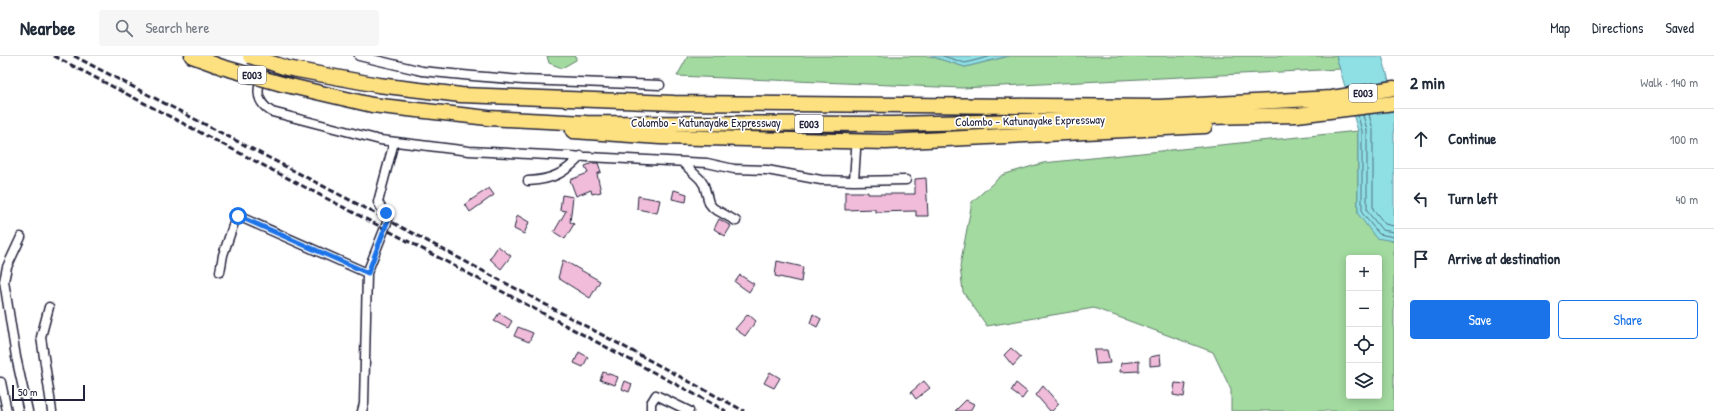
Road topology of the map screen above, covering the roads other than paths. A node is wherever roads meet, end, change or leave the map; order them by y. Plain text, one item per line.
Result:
1 (192, 56) edge
2 (250, 56) edge
3 (268, 56) edge
4 (359, 56) edge
5 (660, 86) dead end
6 (1394, 88) edge
7 (1394, 103) edge
8 (1298, 115) junction
9 (479, 117) junction
10 (525, 120) junction
11 (1251, 120) junction
12 (1197, 127) junction
13 (581, 132) junction
14 (394, 142) junction
15 (856, 150) junction
16 (581, 156) junction
17 (682, 162) junction
18 (906, 180) dead end
19 (528, 181) dead end
20 (854, 181) junction
21 (736, 221) dead end
22 (21, 237) dead end
23 (220, 272) dead end
24 (368, 273) junction
25 (49, 307) dead end
26 (1, 382) edge
27 (7, 411) edge
28 (28, 411) edge
29 (52, 411) edge
30 (362, 411) edge
31 (651, 411) edge
32 (689, 411) edge

1 - 9 highway, Colombo - Katunayake Expressway / E003, bridge
2 - 6 highway, Colombo - Katunayake Expressway / E003, bridge
3 - 14 street
4 - 5 street
7 - 8 highway, Colombo - Katunayake Expressway / E003
8 - 10 highway, Colombo - Katunayake Expressway / E003
8 - 11 highway
9 - 10 highway, Colombo - Katunayake Expressway / E003
9 - 13 highway
10 - 11 highway
11 - 12 highway
12 - 13 highway
12 - 15 highway
13 - 15 highway
14 - 16 street
14 - 24 street
15 - 20 street
16 - 17 street
16 - 19 street
17 - 20 street
17 - 21 street
18 - 20 street
22 - 28 street
23 - 24 street
24 - 30 street
25 - 29 street
26 - 27 street
31 - 32 street

